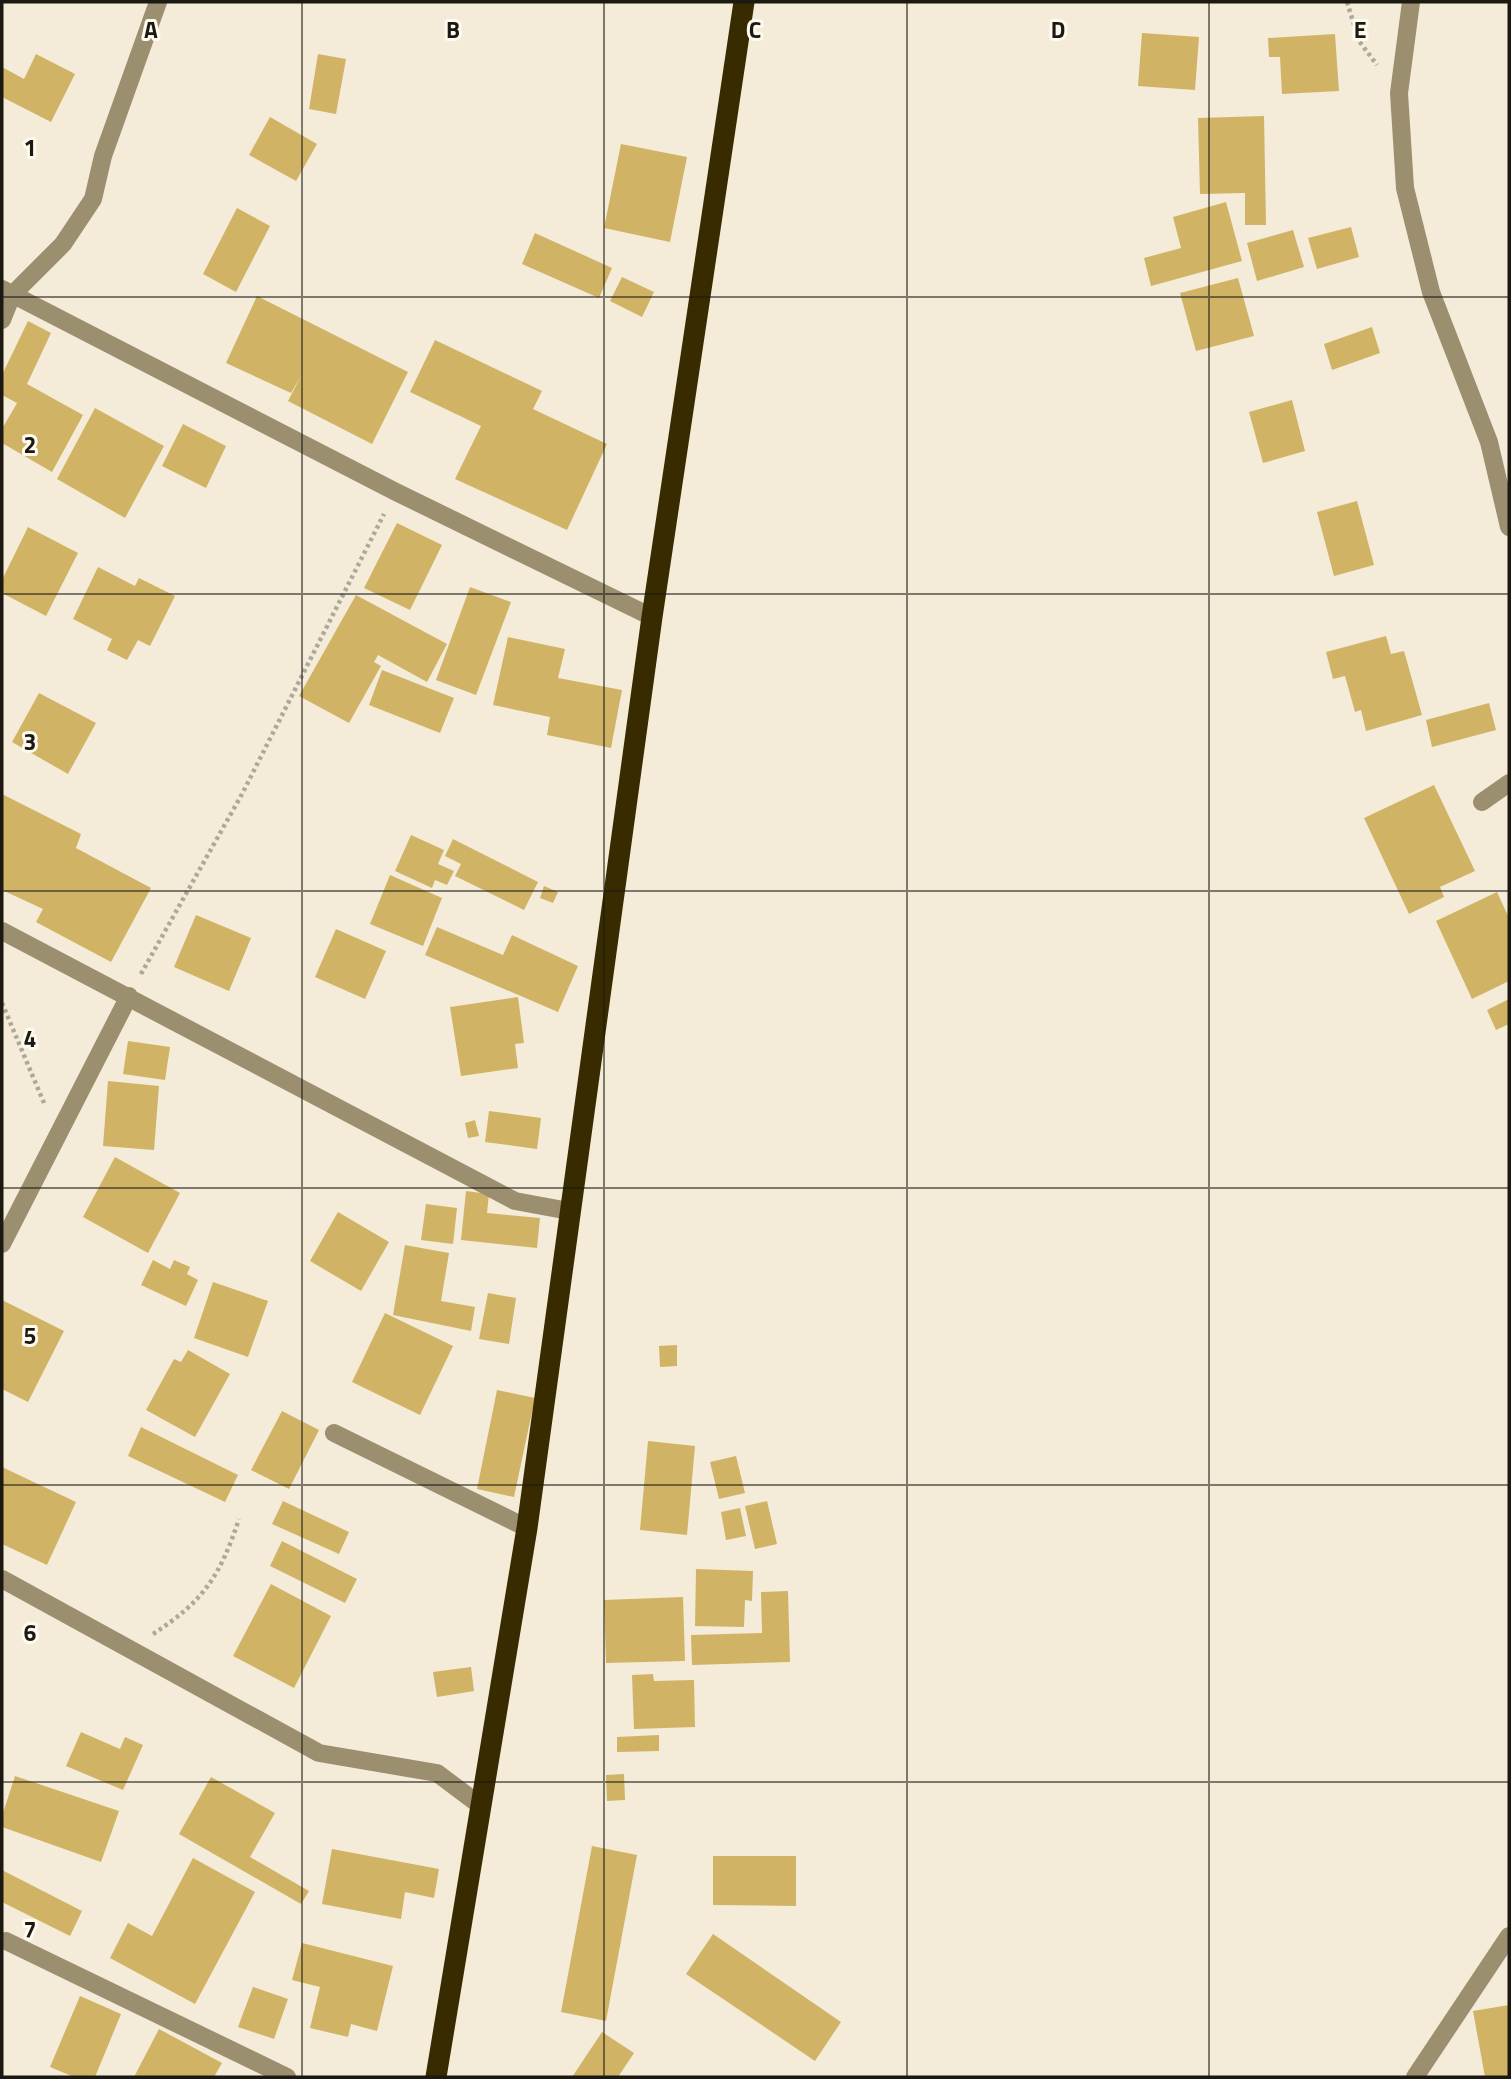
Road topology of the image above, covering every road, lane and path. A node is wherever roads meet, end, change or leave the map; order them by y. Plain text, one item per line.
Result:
1 (159, 2) edge
2 (744, 2) edge
3 (1348, 2) edge
4 (1411, 2) edge
5 (1399, 93) junction
6 (7, 292) edge
7 (2, 320) edge
8 (396, 492) junction
9 (1509, 527) edge
10 (652, 617) junction
11 (1509, 783) edge
12 (1482, 802) dead end
13 (2, 930) edge
14 (129, 996) junction
15 (2, 1003) edge
16 (44, 1112) dead end
17 (569, 1211) junction
18 (2, 1244) edge
19 (334, 1433) dead end
20 (239, 1519) dead end
21 (527, 1528) junction
22 (2, 1579) edge
23 (128, 1649) junction
24 (481, 1806) junction
25 (1509, 1936) edge
26 (6, 1941) dead end
27 (1509, 1957) edge
28 (1491, 1965) junction
29 (287, 2077) edge
30 (436, 2077) edge
31 (1415, 2077) edge

1 - 6 street
2 - 10 highway
3 - 5 path
4 - 5 street
5 - 9 street
6 - 7 street
6 - 8 street
8 - 10 street
8 - 14 path
10 - 17 highway
11 - 12 street
13 - 14 street
14 - 17 street
14 - 18 street
15 - 16 path
17 - 21 highway
19 - 21 street
20 - 23 path
21 - 24 highway
22 - 23 street
23 - 24 street
24 - 30 highway
25 - 28 street
26 - 29 street
27 - 28 street
28 - 31 street

